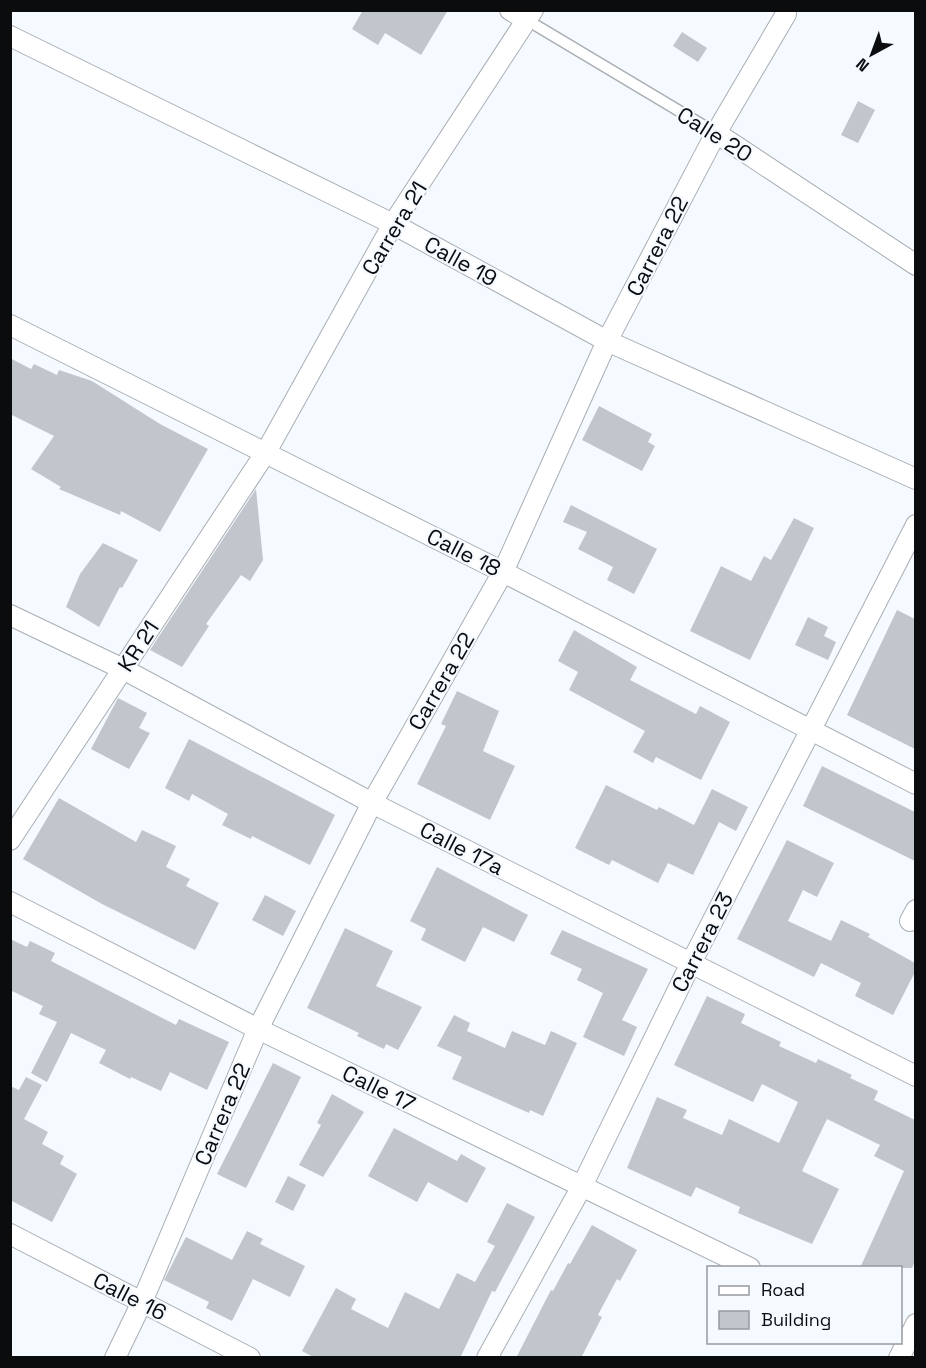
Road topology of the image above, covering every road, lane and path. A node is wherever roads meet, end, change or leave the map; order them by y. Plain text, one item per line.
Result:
1 (524, 14) edge
2 (786, 14) dead end
3 (10, 36) edge
4 (716, 133) junction
5 (393, 224) junction
6 (915, 265) edge
7 (10, 325) edge
8 (607, 341) junction
9 (266, 452) junction
10 (915, 479) edge
11 (915, 525) edge
12 (503, 572) junction
13 (10, 615) edge
14 (123, 669) junction
15 (809, 731) junction
16 (915, 784) edge
17 (372, 803) junction
18 (10, 840) edge
19 (10, 902) edge
20 (691, 963) junction
21 (258, 1029) junction
22 (915, 1076) edge
23 (582, 1186) junction
24 (10, 1234) edge
25 (746, 1266) edge
26 (142, 1302) junction
27 (915, 1324) edge
28 (905, 1348) edge
29 (114, 1358) edge
30 (250, 1358) edge
31 (487, 1358) edge

1 - 4 lane, Calle 20
1 - 5 street, Carrera 21
2 - 4 street, Carrera 22
3 - 5 street, Calle 19
4 - 6 street, Calle 20
4 - 8 street, Carrera 22
5 - 8 street, Calle 19
5 - 9 street, Carrera 21
7 - 9 street, Calle 18
8 - 10 street, Calle 19
8 - 12 street, Carrera 22
9 - 12 street, Calle 18
9 - 14 street, KR 21
11 - 15 street, Carrera 23
12 - 15 street, Calle 18
12 - 17 street, Carrera 22
13 - 14 street, Calle 17a
14 - 17 street, Calle 17a
14 - 18 street, KR 21
15 - 16 street, Calle 18
15 - 20 street, Carrera 23
17 - 20 street, Calle 17a
17 - 21 street, Carrera 22
19 - 21 street, Calle 17
20 - 22 street, Calle 17a
20 - 23 street, Carrera 23
21 - 23 street, Calle 17
21 - 26 street, Carrera 22
23 - 25 street, Calle 17
23 - 31 street, Carrera 23
24 - 26 street, Calle 16
26 - 29 street, Carrera 22
26 - 30 street, Calle 16
27 - 28 street

